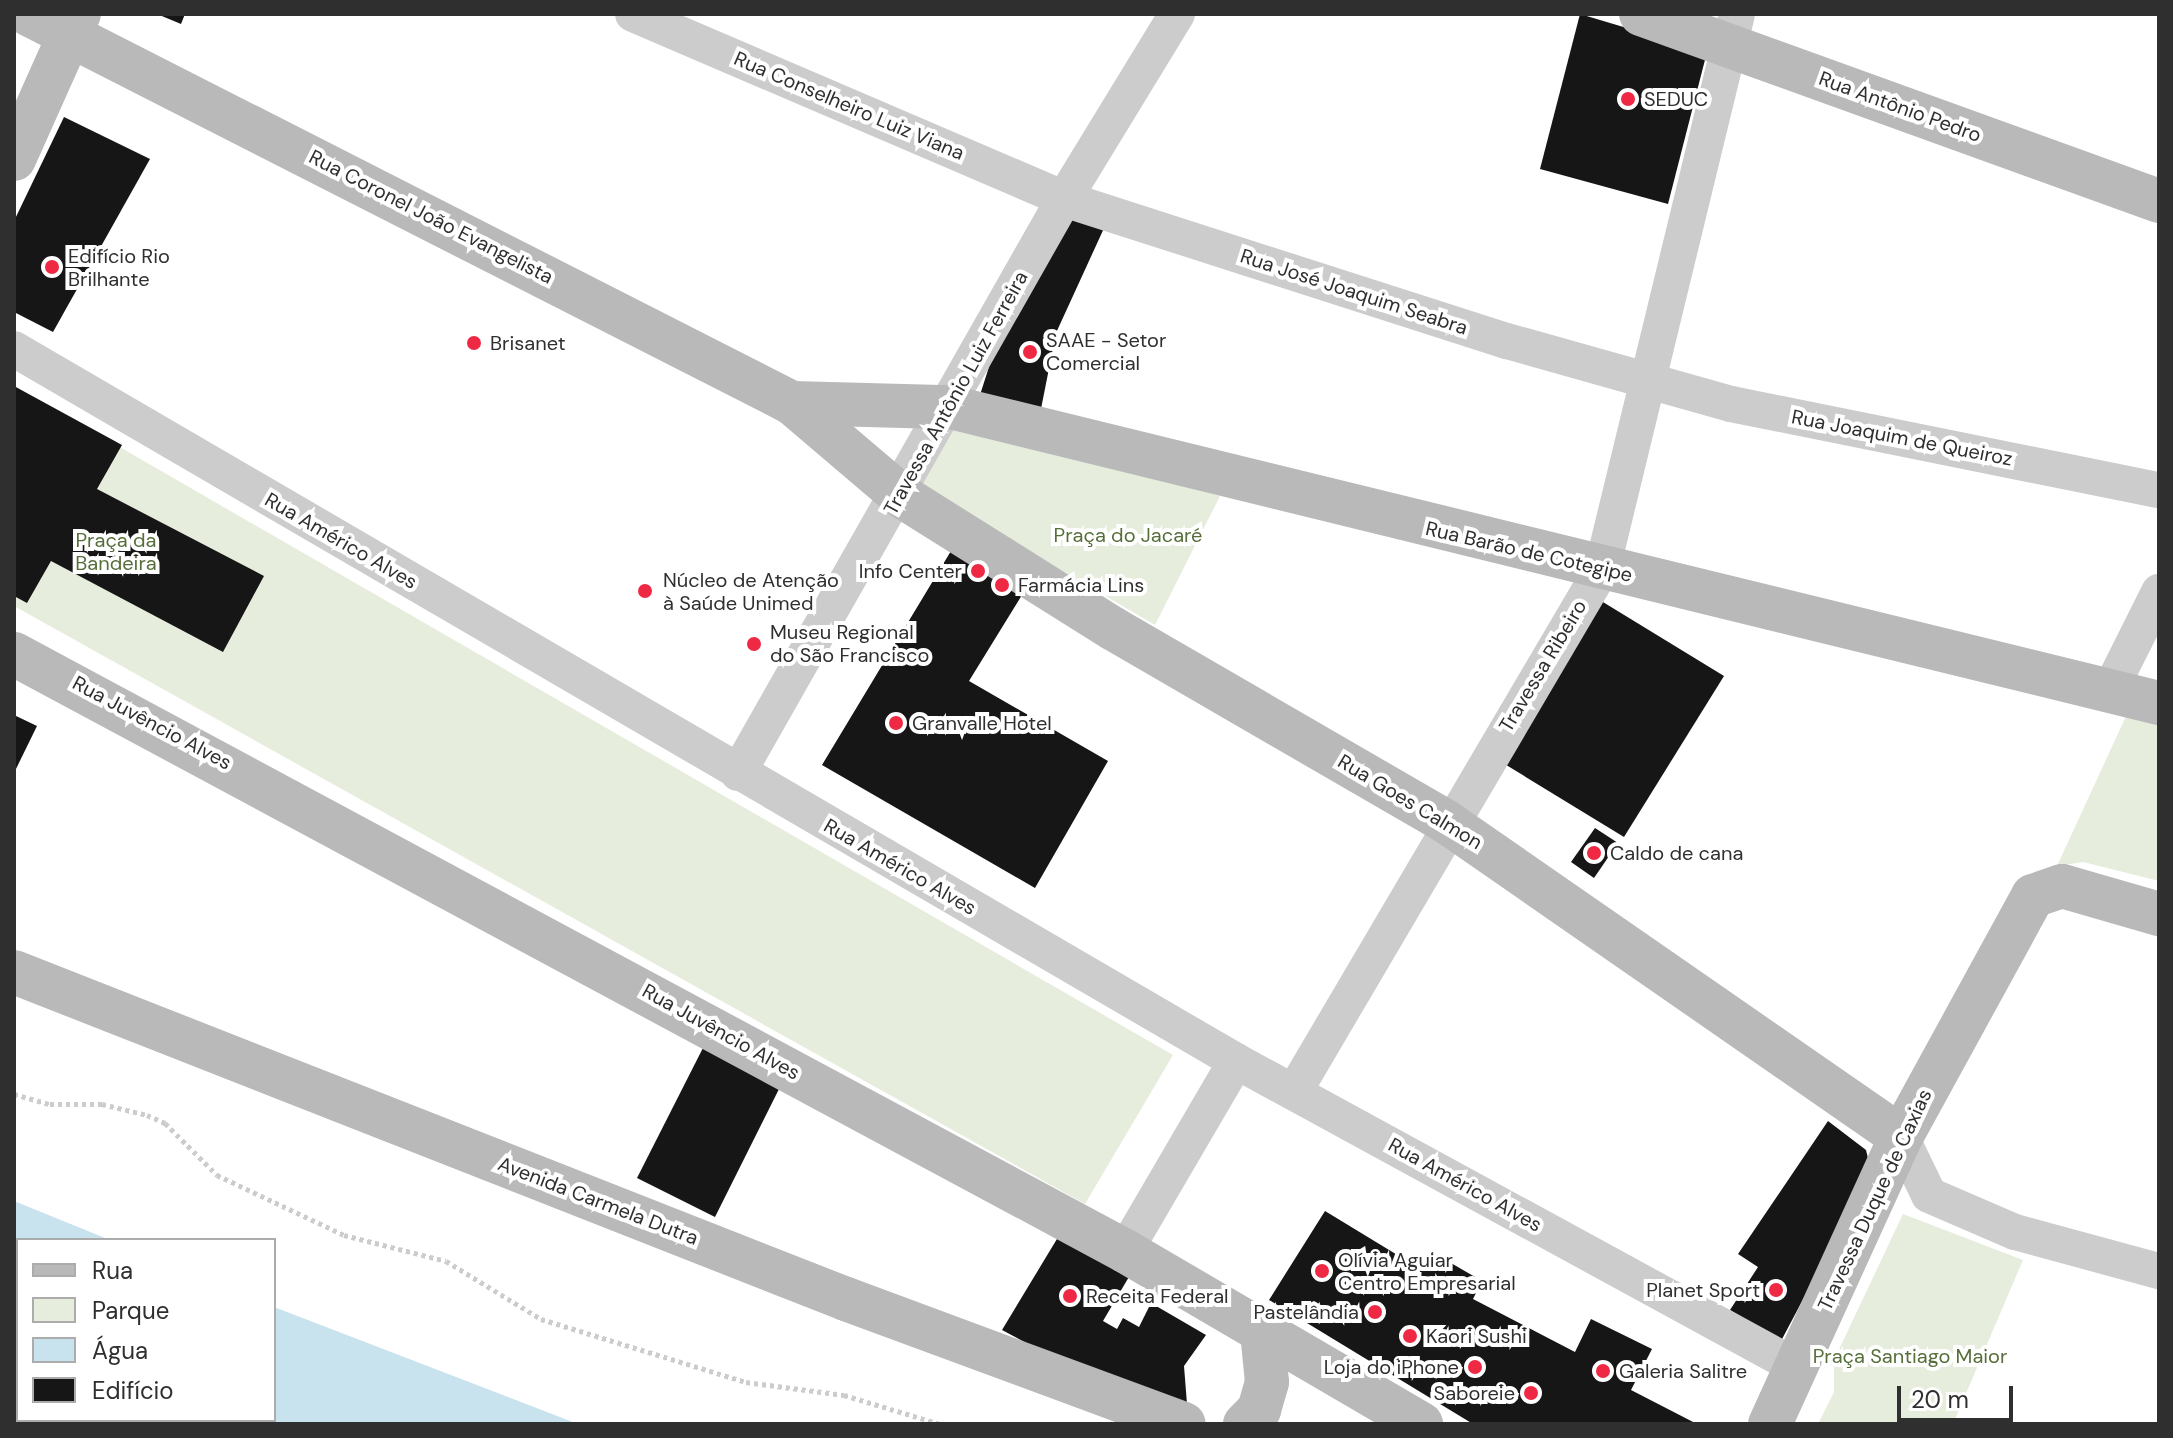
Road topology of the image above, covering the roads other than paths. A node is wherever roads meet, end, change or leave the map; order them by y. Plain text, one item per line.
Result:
1 (28, 14) edge
2 (633, 14) edge
3 (1177, 14) edge
4 (1641, 14) edge
5 (74, 26) edge
6 (1733, 29) edge
7 (14, 159) edge
8 (1064, 199) junction
9 (2159, 201) edge
10 (14, 349) edge
11 (1646, 380) junction
12 (792, 403) junction
13 (950, 407) junction
14 (2159, 490) edge
15 (900, 495) junction
16 (1602, 569) junction
17 (2159, 592) edge
18 (14, 654) edge
19 (2110, 690) junction
20 (2159, 703) edge
21 (738, 773) junction
22 (1448, 823) junction
23 (2159, 914) edge
24 (14, 972) edge
25 (1236, 1061) junction
26 (1294, 1092) junction
27 (1901, 1137) junction
28 (1125, 1251) junction
29 (2159, 1271) edge
30 (1262, 1332) junction
31 (1797, 1367) junction
32 (1184, 1424) edge
33 (1245, 1424) edge
34 (1421, 1424) edge
35 (1770, 1424) edge

1 - 5 street, Rua Coronel João Evangelista
2 - 8 street, Rua Conselheiro Luiz Viana
3 - 8 street, Travessa Antônio Luiz Ferreira
4 - 6 street, Rua Antônio Pedro
5 - 7 street
5 - 12 street, Rua Coronel João Evangelista
6 - 9 street, Rua Antônio Pedro
6 - 11 street, Travessa Ribeiro
8 - 11 street, Rua José Joaquim Seabra
8 - 13 street, Travessa Antônio Luiz Ferreira
10 - 21 street, Rua Américo Alves
11 - 14 street, Rua Joaquim de Queiroz
11 - 16 street, Travessa Ribeiro
12 - 13 street, Rua Coronel João Evangelista
12 - 15 street, Rua Coronel João Evangelista
13 - 15 street, Travessa Antônio Luiz Ferreira
13 - 16 street, Rua Barão de Cotegipe
15 - 21 street, Travessa Antônio Luiz Ferreira
15 - 22 street, Rua Goes Calmon
16 - 19 street, Rua Barão de Cotegipe
16 - 22 street, Travessa Ribeiro
17 - 19 street
18 - 28 street, Rua Juvêncio Alves
19 - 20 street, Rua Barão de Cotegipe
21 - 25 street, Rua Américo Alves
22 - 26 street, Travessa Ribeiro
22 - 27 street, Rua Goes Calmon
23 - 27 street, Travessa Duque de Caxias
24 - 32 street, Avenida Carmela Dutra
25 - 26 street, Rua Américo Alves
25 - 28 street
26 - 31 street, Rua Américo Alves
27 - 29 street
27 - 31 street, Travessa Duque de Caxias
28 - 30 street, Rua Juvêncio Alves
30 - 33 street
30 - 34 street, Rua Juvêncio Alves
31 - 35 street, Travessa Duque de Caxias

